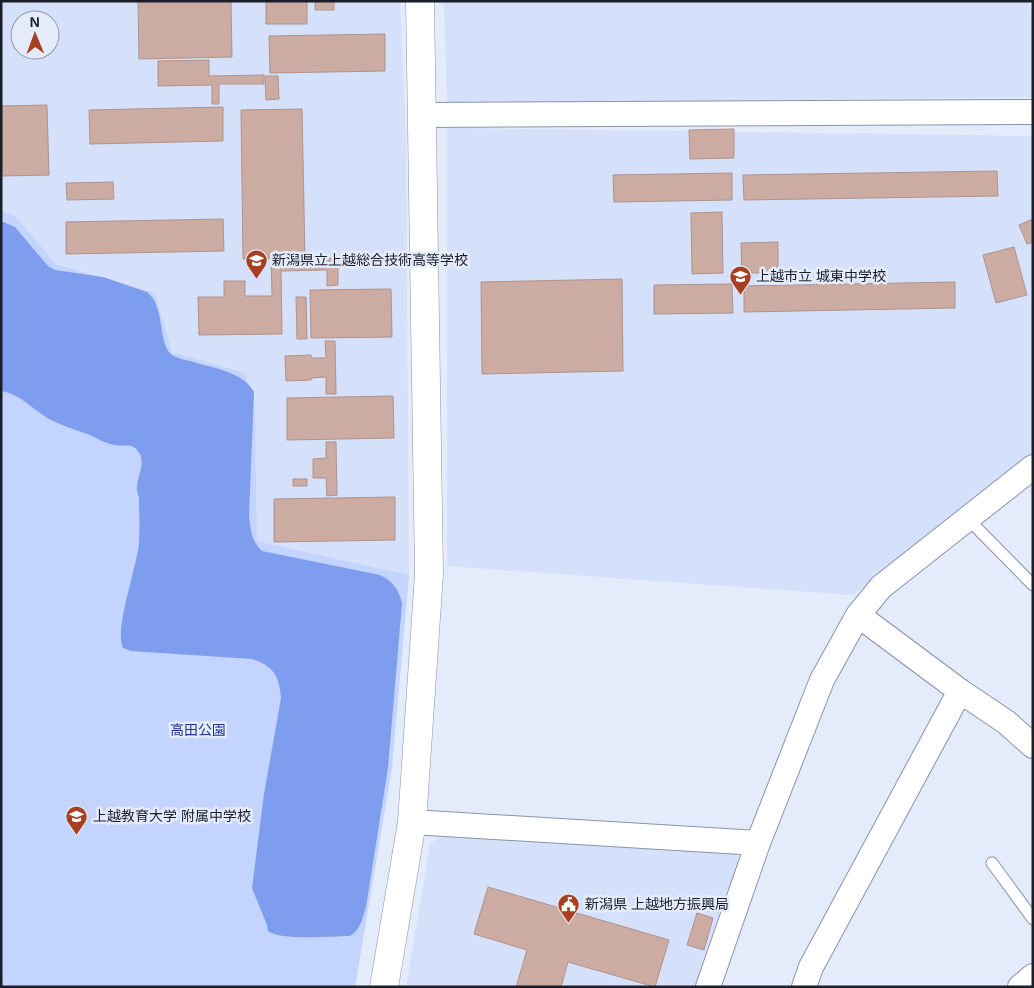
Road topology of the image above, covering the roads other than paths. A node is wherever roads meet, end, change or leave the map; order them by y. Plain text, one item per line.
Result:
1 (420, 1) edge
2 (1033, 112) edge
3 (421, 115) junction
4 (1033, 467) edge
5 (968, 520) junction
6 (1033, 586) edge
7 (858, 615) junction
8 (960, 691) junction
9 (1033, 746) edge
10 (412, 822) junction
11 (758, 843) junction
12 (992, 863) dead end
13 (1033, 919) edge
14 (1033, 976) edge
15 (384, 987) edge
16 (708, 987) edge
17 (804, 987) edge
18 (1020, 987) edge

1 - 3 street
2 - 3 street
3 - 10 street
4 - 5 street
5 - 6 lane
5 - 7 street
7 - 8 street
7 - 11 street
8 - 9 street
8 - 17 street
10 - 11 street
10 - 15 street
11 - 16 street
12 - 13 lane
14 - 18 street

